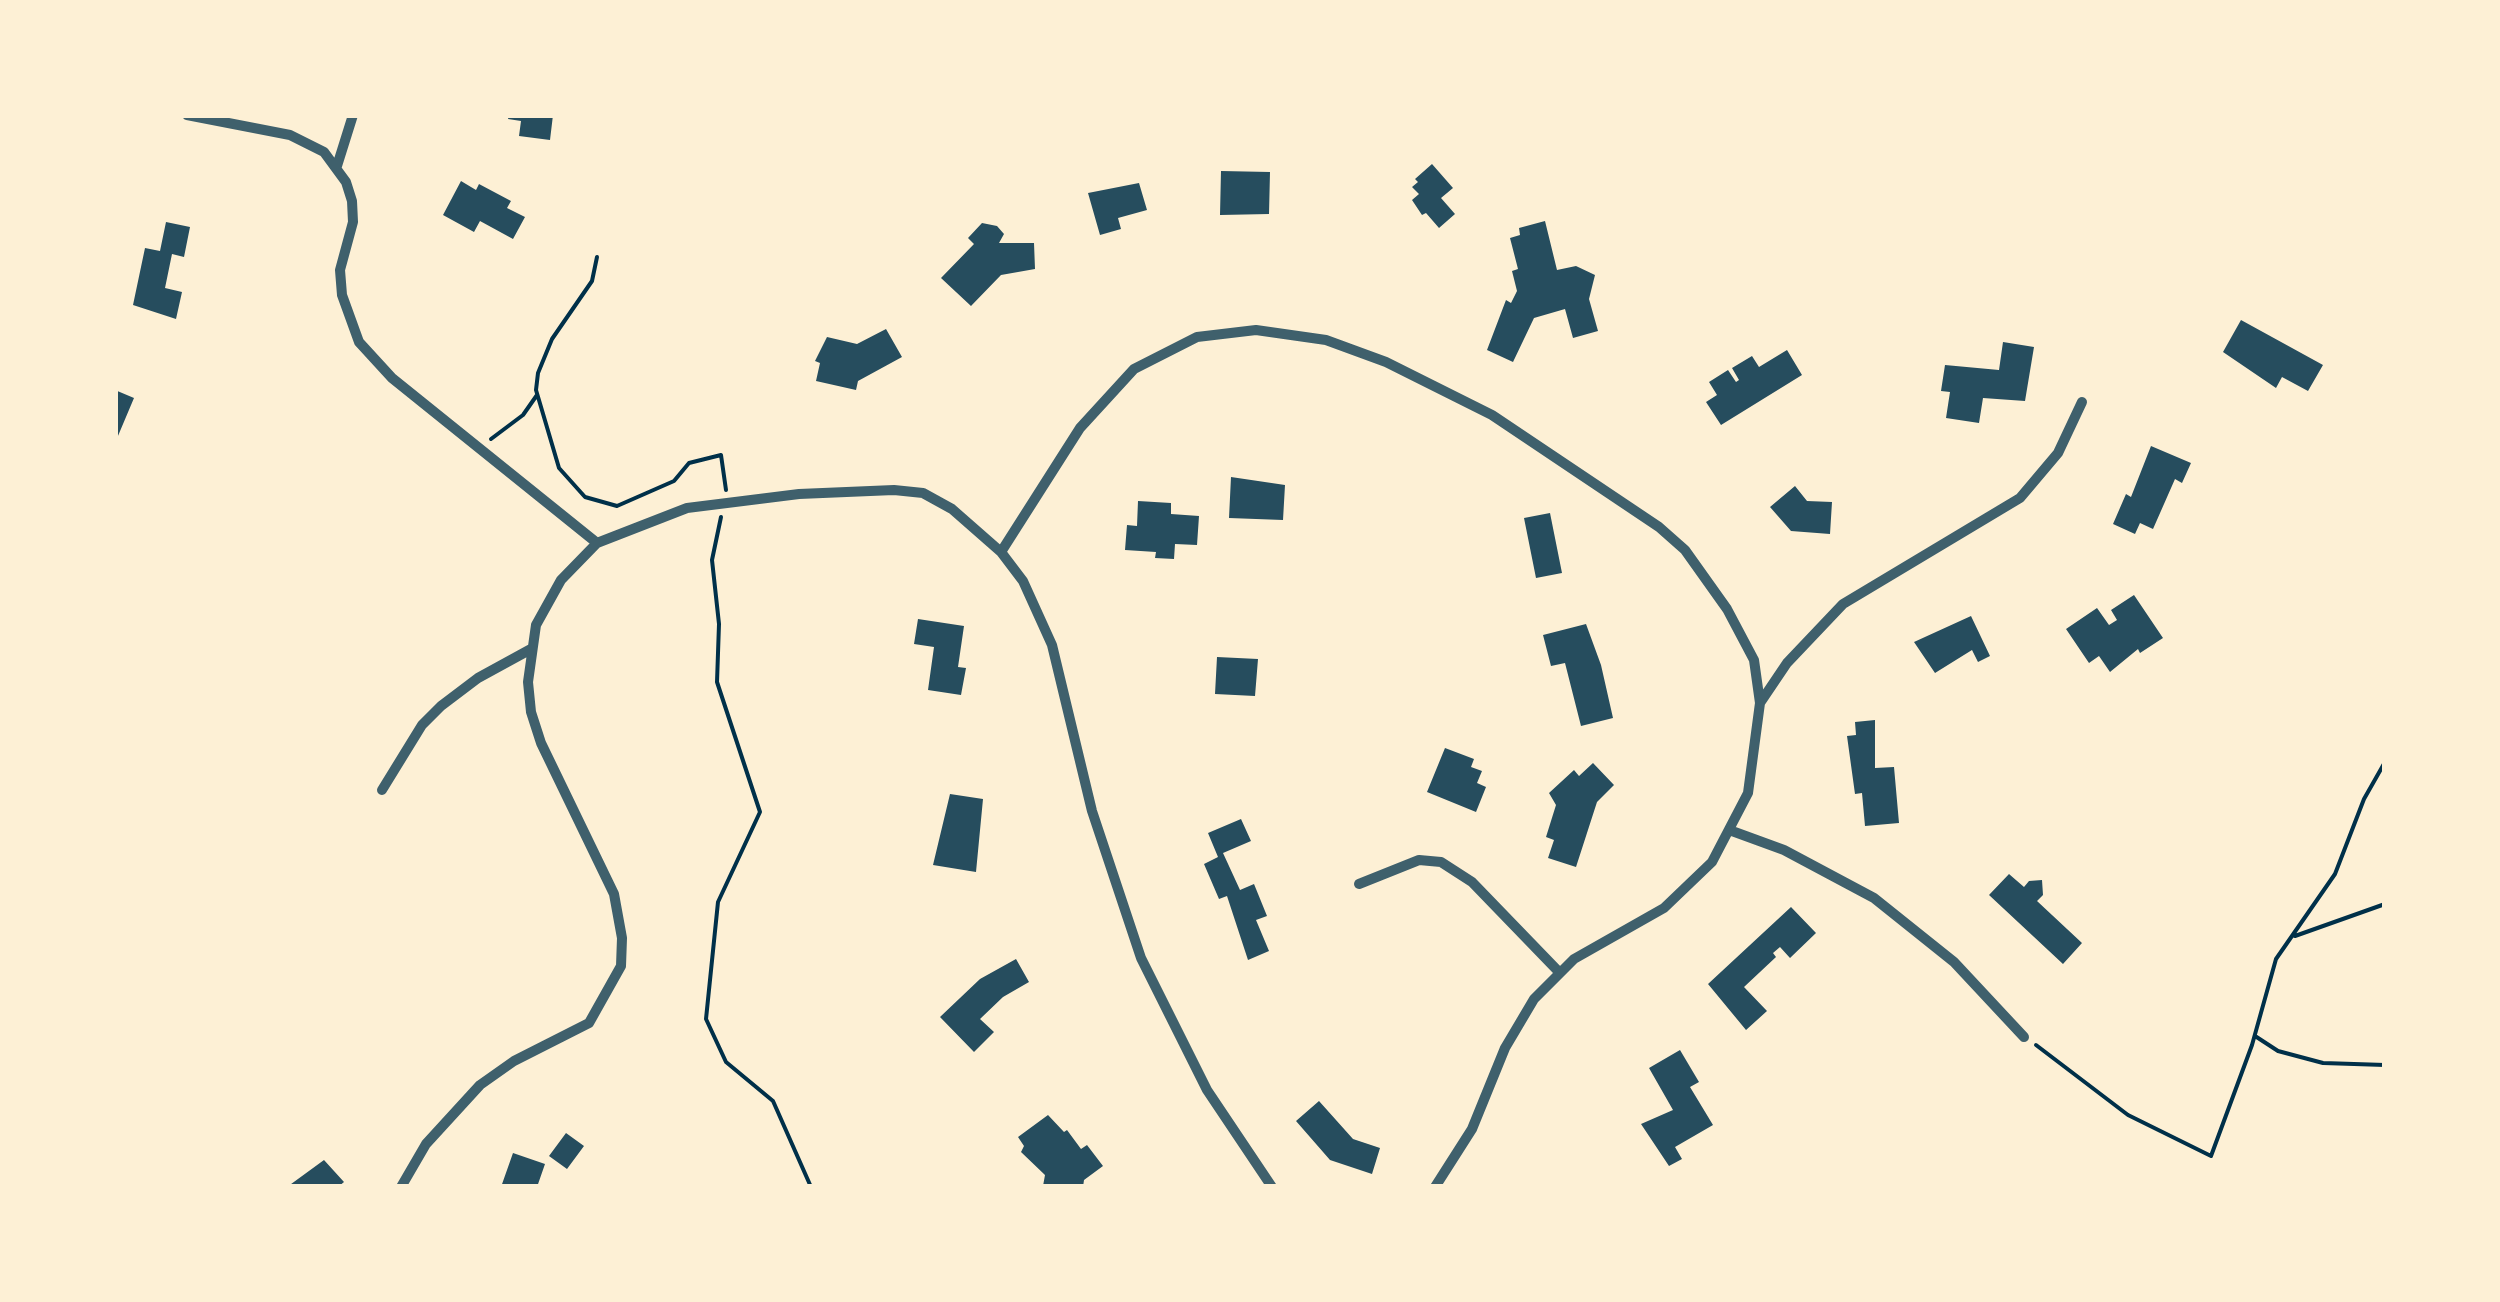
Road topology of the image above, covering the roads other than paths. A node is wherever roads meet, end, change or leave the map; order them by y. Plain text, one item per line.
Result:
1 (187, 115) edge
2 (353, 115) edge
3 (337, 166) junction
4 (2082, 402) dead end
5 (597, 543) junction
6 (1001, 552) junction
7 (530, 649) junction
8 (1760, 703) junction
9 (382, 790) dead end
10 (1732, 831) junction
11 (1359, 884) dead end
12 (1559, 972) junction
13 (2024, 1037) road end
14 (401, 1187) edge
15 (1272, 1187) edge
16 (1436, 1187) edge

1 - 3 street
2 - 3 street
3 - 5 street
4 - 8 street
5 - 6 street
5 - 7 street
6 - 8 street
6 - 15 street
7 - 9 street
7 - 14 street
8 - 10 street
10 - 12 street
10 - 13 street
11 - 12 street
12 - 16 street

